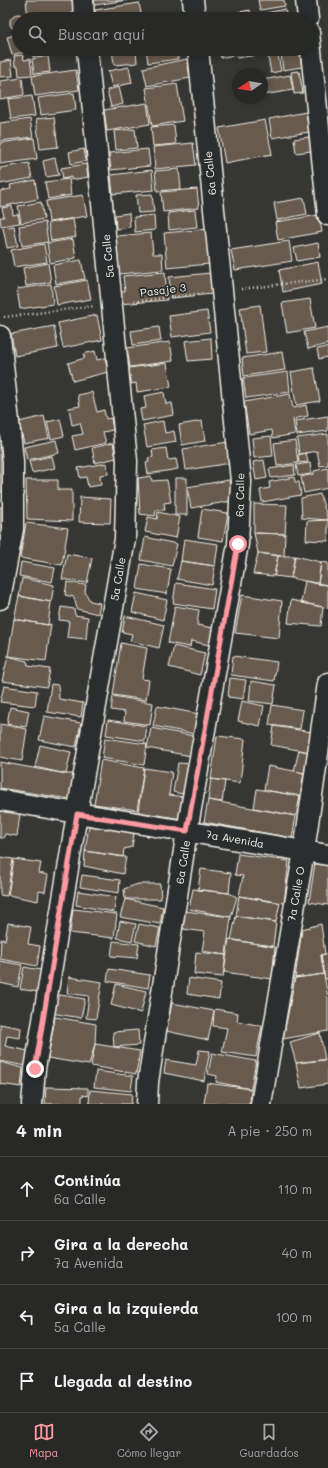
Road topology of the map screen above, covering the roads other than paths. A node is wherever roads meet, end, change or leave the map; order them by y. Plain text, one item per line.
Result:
1 (83, 0) edge
2 (193, 0) edge
3 (306, 0) edge
4 (84, 12) edge
5 (194, 12) edge
6 (307, 12) edge
7 (88, 56) edge
8 (199, 56) edge
9 (311, 56) edge
10 (328, 215) edge
11 (0, 336) edge
12 (0, 599) edge
13 (328, 683) edge
14 (0, 800) edge
15 (77, 814) junction
16 (187, 831) junction
17 (304, 851) junction
18 (328, 855) edge
19 (32, 1104) edge
20 (147, 1104) edge
21 (261, 1104) edge

1 - 4 street
2 - 5 street
3 - 6 street
7 - 15 street, 5a Calle
8 - 16 street, 6a Calle
9 - 10 street
11 - 12 street
13 - 17 street, 7a Calle O
14 - 15 street, 7a Avenida
15 - 16 street, 7a Avenida
15 - 19 street, 5a Calle
16 - 17 street, 7a Avenida
16 - 20 street, 6a Calle
17 - 18 street, 7a Avenida
17 - 21 street, 7a Calle O

